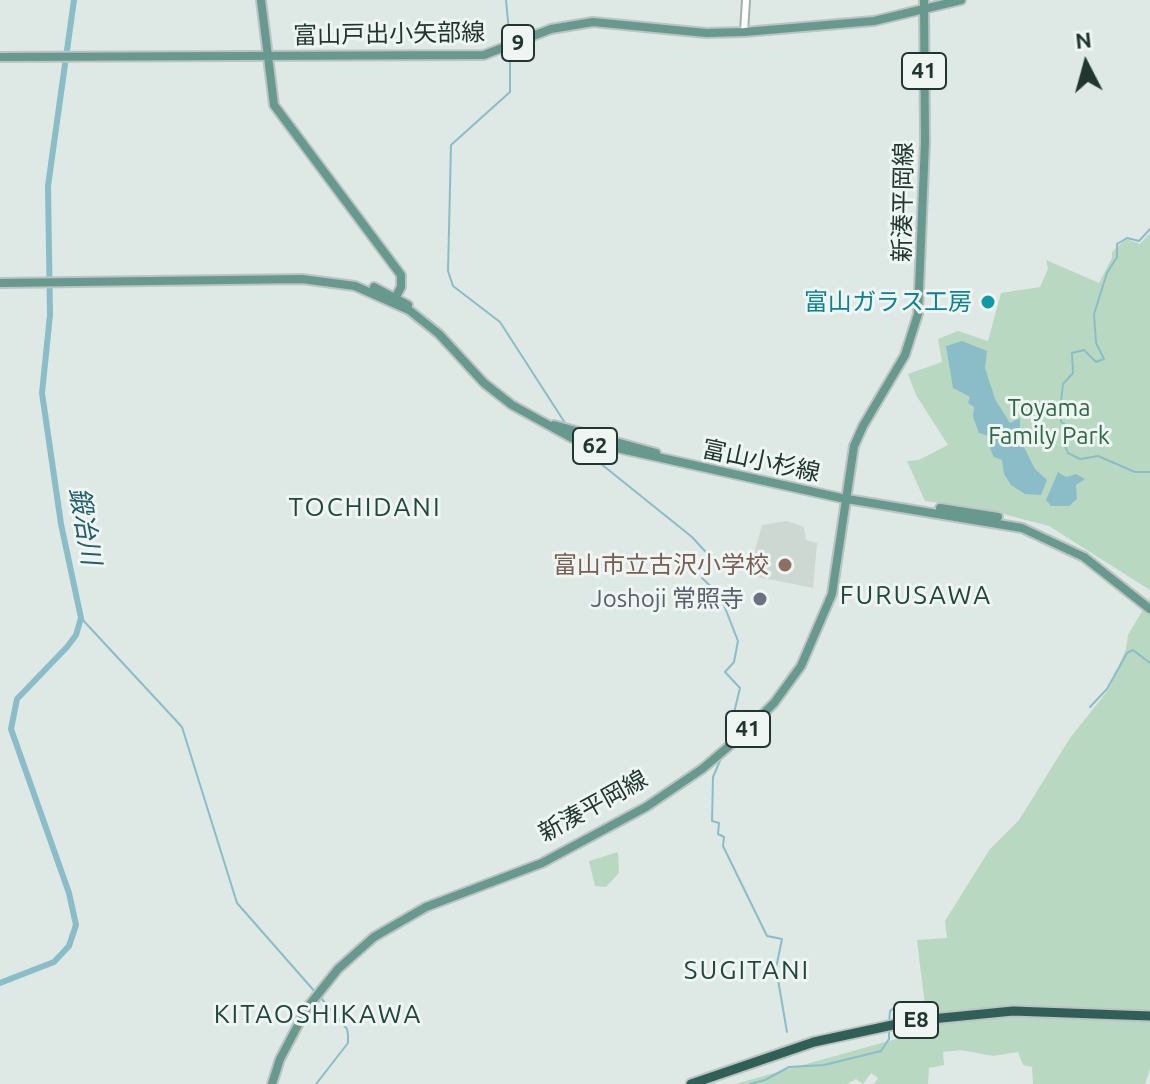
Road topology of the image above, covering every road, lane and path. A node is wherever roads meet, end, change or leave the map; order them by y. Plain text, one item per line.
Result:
1 (261, 0) edge
2 (746, 0) edge
3 (924, 0) edge
4 (961, 0) edge
5 (924, 11) junction
6 (744, 32) junction
7 (0, 57) edge
8 (267, 58) junction
9 (0, 281) edge
10 (394, 300) junction
11 (844, 496) junction
12 (1150, 602) edge
13 (1150, 609) edge
14 (1150, 1019) edge
15 (270, 1084) edge
16 (691, 1084) edge
17 (706, 1084) edge

1 - 8 main road
2 - 6 main road
3 - 5 main road, 新湊平岡線 / 41
4 - 5 main road, 富山戸出小矢部線 / 9
5 - 6 main road, 富山戸出小矢部線 / 9
5 - 11 main road, 新湊平岡線 / 41
6 - 8 main road, 富山戸出小矢部線 / 9
7 - 8 main road, 富山戸出小矢部線 / 9
8 - 10 main road
9 - 10 main road
10 - 11 main road, 富山小杉線 / 62
11 - 12 main road, 富山小杉線 / 62
11 - 13 main road, 富山小杉線 / 62
11 - 15 main road, 新湊平岡線 / 41
14 - 16 highway, E8
14 - 17 highway, E8

